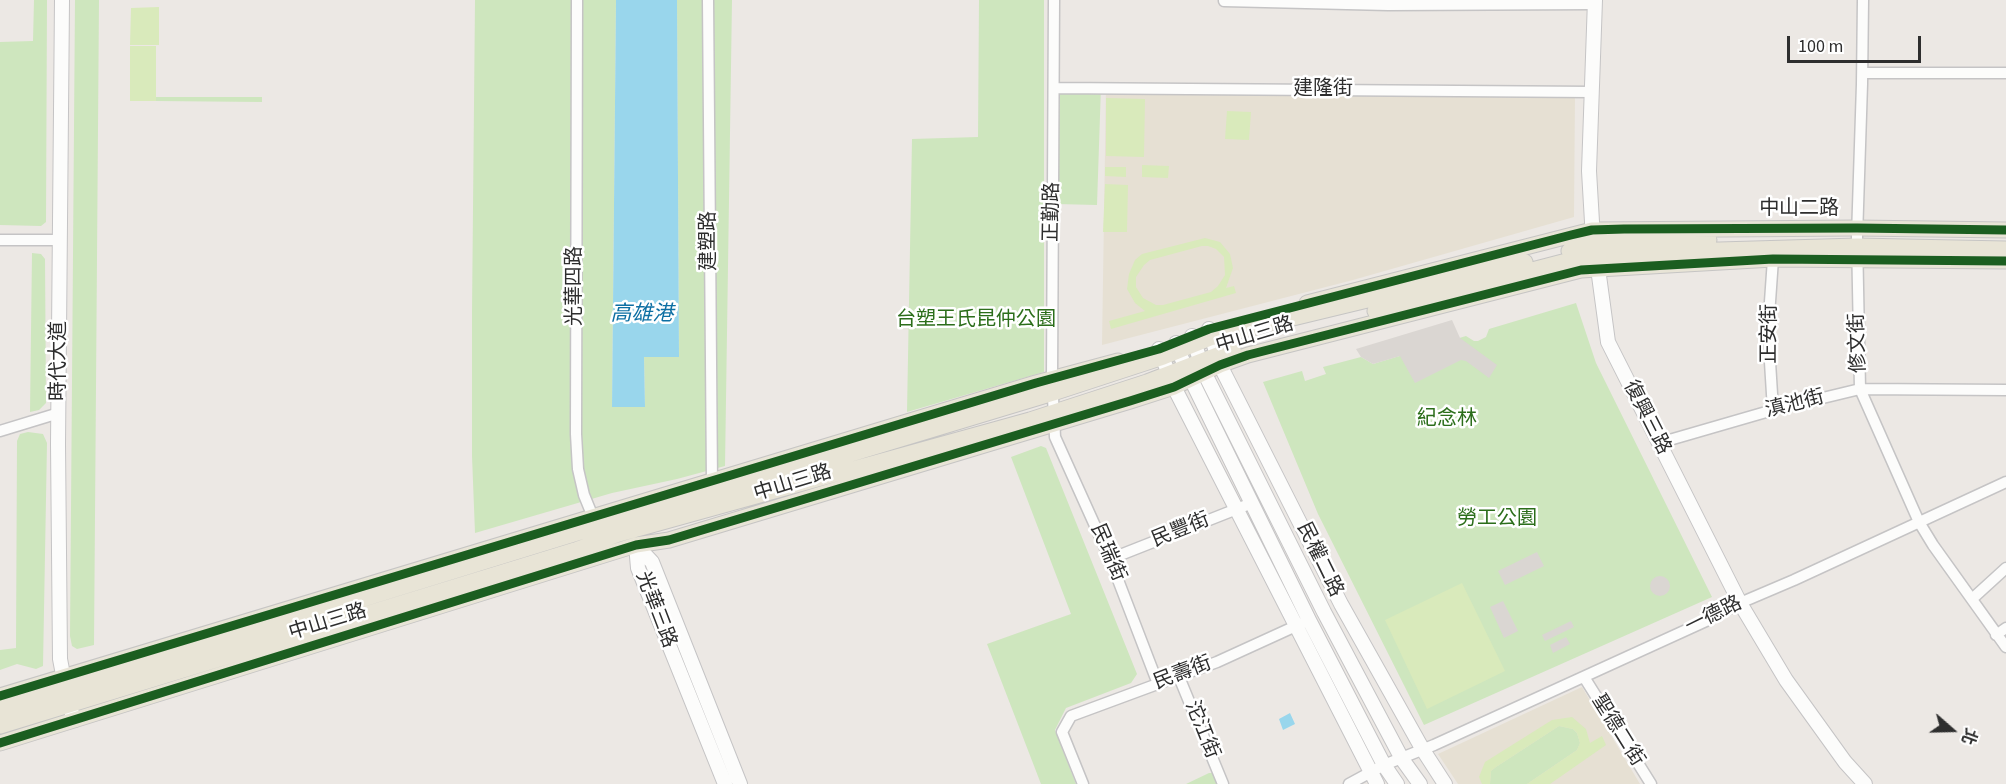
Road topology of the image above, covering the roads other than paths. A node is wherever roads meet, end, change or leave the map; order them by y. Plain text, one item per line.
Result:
1 (62, 0) edge
2 (577, 0) edge
3 (708, 0) edge
4 (1054, 0) edge
5 (1863, 0) edge
6 (1224, 1) edge
7 (1595, 2) edge
8 (2006, 73) edge
9 (1863, 74) junction
10 (1055, 88) junction
11 (1592, 92) junction
12 (2006, 230) edge
13 (2006, 239) edge
14 (0, 240) edge
15 (60, 240) junction
16 (1857, 243) junction
17 (2006, 249) edge
18 (1595, 250) junction
19 (1773, 259) junction
20 (2006, 261) edge
21 (1210, 333) junction
22 (1185, 343) junction
23 (1161, 353) junction
24 (1218, 360) junction
25 (1195, 370) junction
26 (1171, 380) junction
27 (1053, 386) junction
28 (1860, 389) junction
29 (2006, 390) edge
30 (1773, 410) junction
31 (59, 413) junction
32 (1054, 418) junction
33 (0, 431) edge
34 (1659, 443) junction
35 (712, 481) junction
36 (2004, 485) edge
37 (1252, 503) junction
38 (1236, 508) junction
39 (598, 521) junction
40 (1919, 522) junction
41 (619, 534) junction
42 (636, 545) junction
43 (1110, 558) junction
44 (2006, 568) edge
45 (1972, 599) junction
46 (1740, 603) junction
47 (1303, 622) junction
48 (2006, 628) edge
49 (1996, 634) junction
50 (2006, 647) edge
51 (1179, 677) junction
52 (1584, 677) junction
53 (1158, 684) junction
54 (0, 696) edge
55 (69, 699) junction
56 (0, 711) edge
57 (0, 726) edge
58 (0, 743) edge
59 (1423, 750) junction
60 (1402, 759) junction
61 (1384, 765) junction
62 (1374, 778) edge
63 (724, 784) edge
64 (740, 784) edge
65 (1083, 784) edge
66 (1223, 784) edge
67 (1349, 784) edge
68 (1397, 784) edge
69 (1420, 784) edge
70 (1445, 784) edge
71 (1651, 784) edge
72 (1865, 784) edge

1 - 15 street, 時代大道
2 - 39 street, 光華四路
3 - 35 street, 建塑路
4 - 10 street, 正勤路
5 - 9 street, 修文街
6 - 7 street
7 - 11 street, 復興三路
8 - 9 street
9 - 16 street, 修文街
10 - 11 street, 建隆街
10 - 27 street, 正勤路
11 - 18 street, 復興三路
12 - 16 main road, 中山二路
13 - 16 main road, 中山二路
14 - 15 street
15 - 31 street, 時代大道
16 - 17 main road, 中山二路
16 - 18 main road, 中山二路
16 - 18 main road, 中山二路
16 - 19 main road, 中山二路
16 - 20 main road, 中山二路
16 - 28 street, 修文街
18 - 19 main road, 中山二路
18 - 21 main road, 中山三路
18 - 24 main road, 中山三路
18 - 34 street, 復興三路
19 - 30 street, 正安街
21 - 22 main road, 中山三路
21 - 24 street, 民權二路
22 - 23 main road, 中山三路
22 - 25 street, 民權二路
23 - 26 street, 民權二路
23 - 27 main road, 中山三路
24 - 25 main road, 中山三路
24 - 59 street, 民權二路
25 - 26 main road, 中山三路
25 - 37 street, 民權二路
25 - 60 street, 民權二路
26 - 32 main road, 中山三路
26 - 38 street, 民權二路
27 - 32 street, 正勤路
27 - 35 main road, 中山三路
27 - 39 main road, 中山三路
28 - 29 street, 滇池街
28 - 30 street, 滇池街
28 - 40 street, 修文街
30 - 34 street, 滇池街
31 - 33 street
31 - 55 street, 時代大道
32 - 41 main road, 中山三路
32 - 42 main road, 中山三路
32 - 43 street, 民瑞街
34 - 46 street, 復興三路
35 - 39 main road, 中山三路
36 - 40 street, 一德路
37 - 38 street, 民豐街
37 - 47 street, 民權二路
38 - 43 street, 民豐街
38 - 47 street, 民權二路
39 - 41 street
39 - 55 main road, 中山三路
40 - 45 street, 修文街
40 - 46 street, 一德路
41 - 42 street
41 - 55 main road, 中山三路
42 - 55 main road, 中山三路
42 - 63 street, 光華三路
42 - 64 street, 光華三路
43 - 53 street, 民瑞街
44 - 45 street
45 - 49 street, 修文街
46 - 52 street, 一德路
46 - 72 street, 復興三路
47 - 51 street, 民壽街
47 - 61 street, 民權二路
47 - 62 street, 民權二路
48 - 49 street
49 - 50 street, 修文街
51 - 53 street, 民壽街
51 - 66 street, 沱江街
52 - 59 street, 一德路
52 - 71 street, 聖德二街
53 - 65 street, 民壽街
54 - 55 main road, 中山三路
55 - 56 main road, 中山三路
55 - 57 main road, 中山三路
55 - 58 main road, 中山三路
59 - 60 street, 一德路
59 - 70 street, 民權二路
60 - 61 street, 一德路
60 - 69 street, 民權二路
61 - 62 street, 一德路
61 - 68 street, 民權二路
62 - 67 street, 一德路

